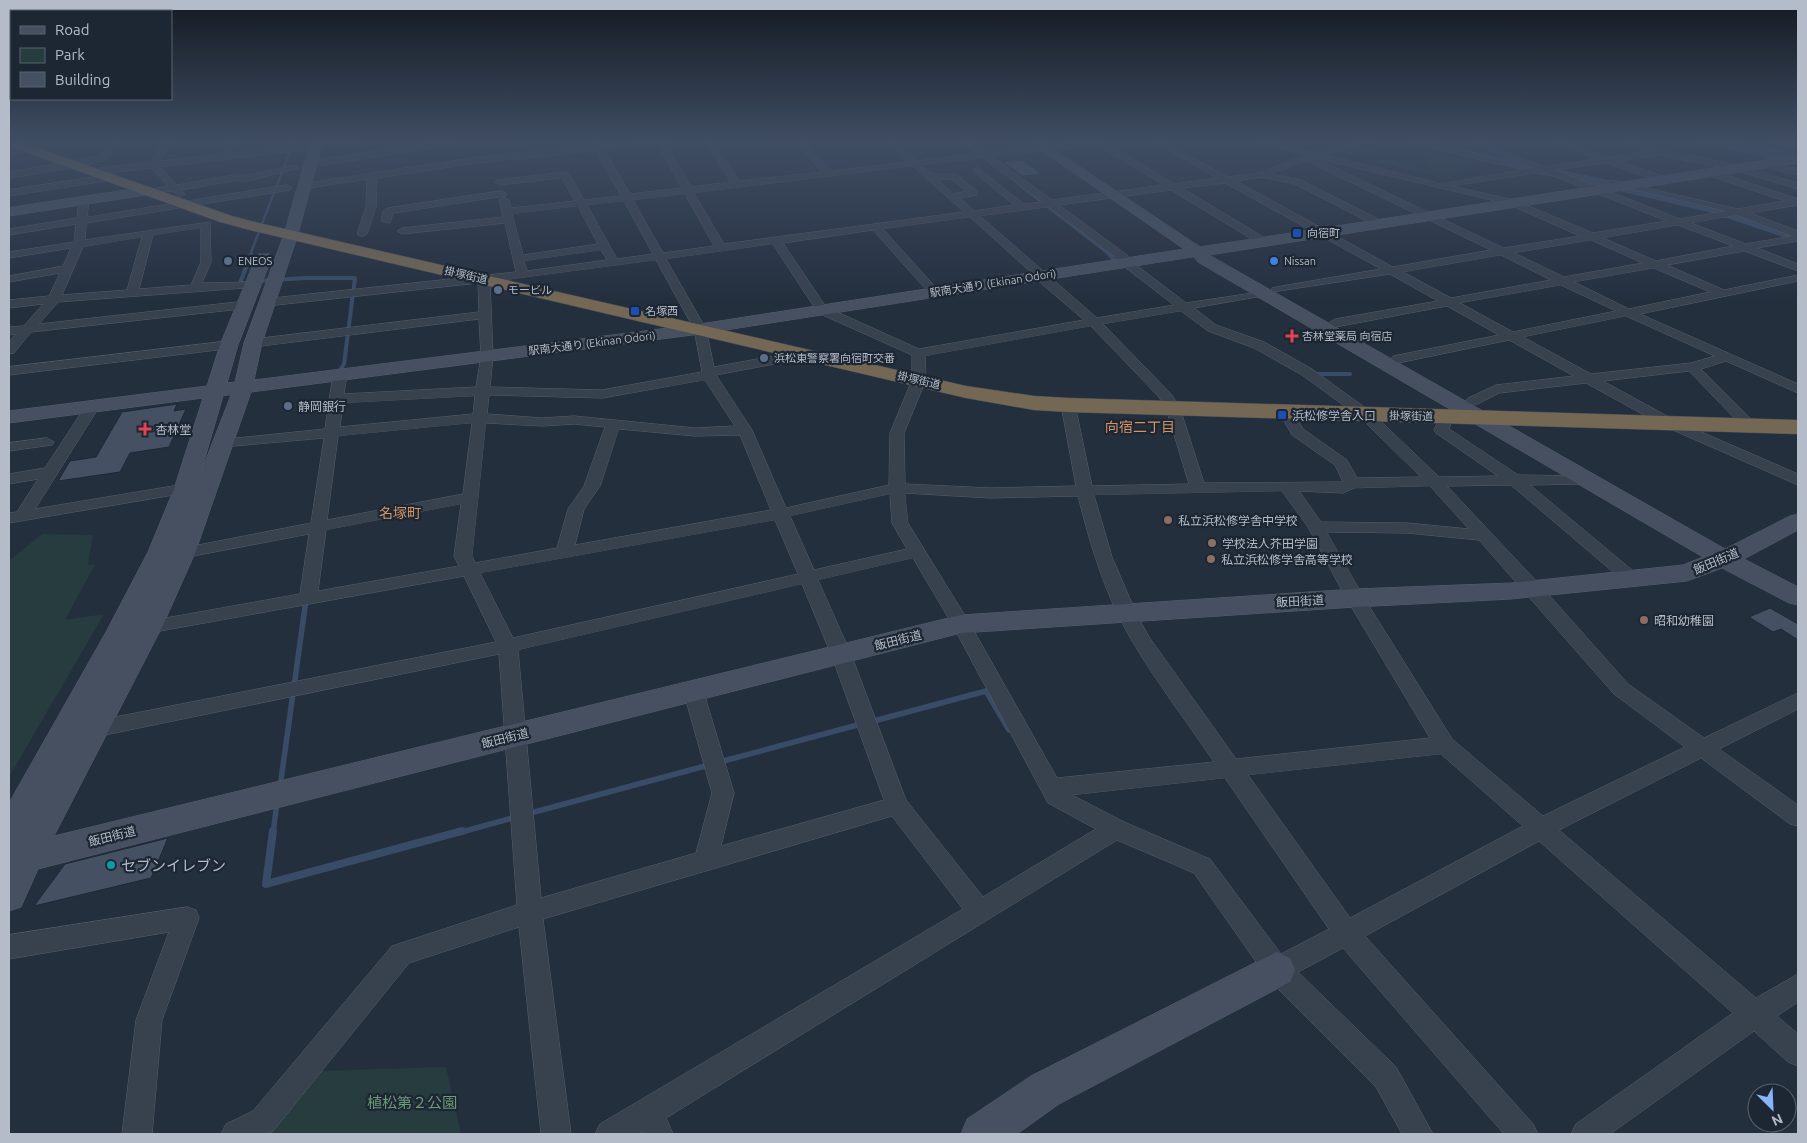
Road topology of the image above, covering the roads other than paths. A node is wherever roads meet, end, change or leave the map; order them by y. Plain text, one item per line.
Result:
1 (127, 194) edge
2 (169, 194) edge
3 (184, 194) edge
4 (185, 194) edge
5 (294, 194) edge
6 (372, 194) edge
7 (500, 194) edge
8 (502, 194) edge
9 (575, 194) edge
10 (625, 194) edge
11 (650, 194) edge
12 (690, 194) edge
13 (949, 194) edge
14 (967, 194) edge
15 (1007, 194) edge
16 (1032, 194) edge
17 (1119, 194) edge
18 (1186, 194) edge
19 (1253, 194) edge
20 (1322, 194) edge
21 (1383, 194) edge
22 (1477, 194) edge
23 (1566, 194) edge
24 (1608, 194) edge
25 (1655, 194) edge
26 (1776, 194) edge
27 (1114, 195) junction
28 (179, 196) junction
29 (627, 197) junction
30 (952, 197) junction
31 (84, 201) junction
32 (1511, 202) junction
33 (1798, 202) edge
34 (580, 203) junction
35 (1045, 204) junction
36 (1022, 207) junction
37 (9, 212) edge
38 (1735, 213) junction
39 (971, 214) junction
40 (507, 216) junction
41 (1426, 217) junction
42 (226, 219) junction
43 (83, 220) junction
44 (386, 221) dead end
45 (1681, 222) junction
46 (206, 224) junction
47 (1380, 224) junction
48 (876, 227) junction
49 (402, 231) dead end
50 (9, 232) edge
51 (150, 232) junction
52 (282, 232) junction
53 (1323, 233) junction
54 (362, 234) dead end
55 (1592, 237) junction
56 (1798, 237) edge
57 (776, 240) junction
58 (1264, 242) junction
59 (79, 243) junction
60 (604, 246) junction
61 (721, 248) junction
62 (1746, 248) junction
63 (1199, 253) junction
64 (1501, 253) junction
65 (9, 256) edge
66 (660, 256) junction
67 (517, 259) junction
68 (614, 263) junction
69 (1121, 263) junction
70 (1655, 264) junction
71 (1798, 268) edge
72 (66, 270) junction
73 (1392, 271) junction
74 (522, 275) junction
75 (1040, 276) junction
76 (1798, 278) edge
77 (9, 279) edge
78 (484, 280) junction
79 (1561, 281) junction
80 (202, 288) junction
81 (132, 292) junction
82 (934, 292) junction
83 (1269, 292) junction
84 (1722, 293) junction
85 (256, 297) junction
86 (54, 299) junction
87 (1449, 302) junction
88 (9, 304) edge
89 (1181, 307) junction
90 (822, 310) junction
91 (1628, 313) junction
92 (485, 315) junction
93 (1095, 323) junction
94 (1335, 323) junction
95 (27, 329) junction
96 (700, 329) junction
97 (9, 331) edge
98 (1512, 336) junction
99 (253, 343) junction
100 (229, 345) junction
101 (9, 350) edge
102 (918, 352) junction
103 (806, 354) junction
104 (487, 356) junction
105 (1727, 357) junction
106 (1398, 360) junction
107 (1692, 367) junction
108 (9, 371) edge
109 (709, 373) junction
110 (340, 374) junction
111 (1798, 375) edge
112 (1590, 379) junction
113 (919, 380) junction
114 (1777, 380) junction
115 (242, 388) junction
116 (1798, 389) edge
117 (214, 391) junction
118 (483, 391) junction
119 (336, 399) junction
120 (1068, 405) junction
121 (92, 407) junction
122 (1173, 408) junction
123 (1475, 410) junction
124 (1286, 412) junction
125 (1366, 415) junction
126 (9, 417) edge
127 (1446, 417) junction
128 (480, 418) junction
129 (1504, 419) junction
130 (612, 424) junction
131 (1671, 424) junction
132 (1750, 426) junction
133 (1798, 427) edge
134 (745, 430) junction
135 (332, 432) junction
136 (47, 442) dead end
137 (222, 443) junction
138 (9, 447) edge
139 (51, 472) junction
140 (9, 479) edge
141 (1583, 479) junction
142 (1798, 480) edge
143 (1516, 481) junction
144 (1435, 482) junction
145 (1351, 483) junction
146 (1287, 486) junction
147 (897, 488) junction
148 (1198, 488) junction
149 (185, 489) junction
150 (1084, 491) junction
151 (471, 497) junction
152 (779, 514) junction
153 (16, 516) edge
154 (1798, 521) edge
155 (319, 527) junction
156 (1316, 527) junction
157 (1484, 534) junction
158 (564, 551) junction
159 (183, 552) junction
160 (916, 552) junction
161 (1730, 556) junction
162 (469, 569) junction
163 (807, 579) junction
164 (1632, 580) junction
165 (1798, 582) edge
166 (1534, 588) junction
167 (1798, 597) edge
168 (1355, 598) junction
169 (308, 599) junction
170 (1124, 612) junction
171 (961, 624) junction
172 (149, 627) junction
173 (508, 646) junction
174 (841, 654) junction
175 (693, 690) junction
176 (1798, 700) edge
177 (95, 729) junction
178 (515, 735) junction
179 (1445, 745) junction
180 (1704, 748) junction
181 (1230, 767) junction
182 (1051, 788) junction
183 (897, 805) junction
184 (1798, 817) edge
185 (1541, 828) junction
186 (1116, 829) junction
187 (9, 833) edge
188 (17, 860) edge
189 (706, 861) junction
190 (9, 896) edge
191 (530, 912) junction
192 (980, 912) junction
193 (1346, 933) junction
194 (9, 947) edge
195 (1277, 970) junction
196 (1798, 987) edge
197 (1755, 1014) junction
198 (1798, 1052) edge
199 (654, 1123) edge
200 (137, 1134) edge
201 (236, 1134) edge
202 (556, 1134) edge
203 (610, 1134) edge
204 (982, 1134) edge
205 (1418, 1134) edge
206 (1523, 1134) edge
207 (1586, 1134) edge

1 - 31 street
2 - 28 highway, 掛塚街道
3 - 28 street
4 - 28 street
5 - 52 street
6 - 54 street
7 - 44 street
8 - 40 street
9 - 34 street
10 - 29 street
11 - 29 street
12 - 61 street
13 - 30 street
14 - 30 street
15 - 36 street
16 - 35 street
17 - 27 street
18 - 58 street
19 - 53 street
20 - 47 street
21 - 41 street
22 - 32 street
23 - 32 street, 駅南大通り (Ekinan Odori)
24 - 45 street
25 - 38 street
26 - 33 street
27 - 35 street
27 - 63 street
28 - 42 highway, 掛塚街道
28 - 43 street
29 - 34 street
29 - 66 street
30 - 39 street
31 - 37 street
31 - 43 street
32 - 41 street, 駅南大通り (Ekinan Odori)
32 - 55 street
33 - 38 street
34 - 40 street
34 - 60 street
35 - 36 street
35 - 69 street
36 - 39 street
38 - 45 street
38 - 56 street
39 - 48 street
39 - 75 street
40 - 49 street
40 - 67 street
41 - 47 street, 駅南大通り (Ekinan Odori)
41 - 64 street
42 - 46 street
42 - 52 highway, 掛塚街道
43 - 50 street
43 - 59 street
45 - 55 street
45 - 62 street
46 - 51 street
46 - 80 street
47 - 53 street, 駅南大通り (Ekinan Odori)
48 - 57 street
48 - 82 street
51 - 59 street
51 - 81 street
52 - 78 highway, 掛塚街道
52 - 85 street
53 - 58 street, 駅南大通り (Ekinan Odori)
53 - 73 street
55 - 64 street
55 - 70 street
56 - 62 street
57 - 61 street
57 - 90 street
58 - 63 street, 駅南大通り (Ekinan Odori)
59 - 65 street
59 - 72 street
60 - 67 street
60 - 68 street
61 - 66 street
62 - 70 street
62 - 71 street
63 - 69 street, 駅南大通り (Ekinan Odori)
63 - 83 street
64 - 73 street
64 - 79 street
66 - 68 street
66 - 96 street
67 - 74 street
68 - 74 street
69 - 75 street, 駅南大通り (Ekinan Odori)
69 - 89 street
70 - 79 street
70 - 84 street
72 - 77 street
72 - 86 street
73 - 83 street
73 - 87 street
74 - 78 street
75 - 82 street, 駅南大通り (Ekinan Odori)
75 - 93 street
76 - 84 street
78 - 85 street
78 - 92 street
78 - 96 highway, 掛塚街道
79 - 87 street
79 - 91 street
80 - 81 street
80 - 85 street
81 - 86 street
82 - 90 street, 駅南大通り (Ekinan Odori)
83 - 89 street
83 - 94 street
83 - 123 street
84 - 91 street
85 - 95 street
85 - 99 street
85 - 100 street
86 - 88 street
86 - 95 street
87 - 94 street
87 - 98 street
89 - 93 street
89 - 125 street
90 - 96 street, 駅南大通り (Ekinan Odori)
90 - 102 street
91 - 98 street
91 - 105 street
92 - 99 street
92 - 104 street
93 - 102 street
93 - 122 street
94 - 106 street
95 - 97 street
95 - 101 street
96 - 103 highway, 掛塚街道
96 - 104 street, 駅南大通り (Ekinan Odori)
96 - 109 street
98 - 106 street
98 - 112 street
99 - 115 street
100 - 108 street
100 - 117 street
102 - 113 street
103 - 109 street
103 - 113 highway, 掛塚街道
104 - 110 street, 駅南大通り (Ekinan Odori)
104 - 118 street
105 - 107 street
105 - 114 street
106 - 123 street
107 - 112 street
107 - 132 street
109 - 118 street
109 - 134 street
110 - 115 street, 駅南大通り (Ekinan Odori)
110 - 119 street
111 - 114 street
112 - 123 street
112 - 131 street
113 - 120 highway, 掛塚街道
113 - 147 street
114 - 116 street
115 - 117 street, 駅南大通り (Ekinan Odori)
115 - 137 street
117 - 121 street, 駅南大通り (Ekinan Odori)
117 - 149 street
118 - 119 street
118 - 128 street
119 - 135 street
120 - 122 highway, 掛塚街道
120 - 150 street
121 - 126 street, 駅南大通り (Ekinan Odori)
121 - 139 street
122 - 124 highway, 掛塚街道
122 - 148 street
123 - 127 highway, 掛塚街道
123 - 129 street
123 - 141 street
124 - 125 highway, 掛塚街道
124 - 145 street
125 - 127 highway, 掛塚街道
125 - 144 street
127 - 143 street
128 - 130 street
128 - 135 street
128 - 151 street
129 - 131 highway
129 - 161 street
130 - 134 street
130 - 158 street
131 - 132 highway
131 - 142 street
132 - 133 highway
134 - 152 street
135 - 137 street
135 - 155 street
136 - 138 street
137 - 159 street
139 - 140 street
139 - 153 street
141 - 143 street
141 - 161 street
143 - 144 street
143 - 164 street
144 - 145 street
144 - 157 street
145 - 146 street
146 - 148 street
146 - 156 street
147 - 150 street
147 - 152 street
147 - 160 street
148 - 150 street
149 - 153 street
149 - 187 street
150 - 170 street
151 - 155 street
151 - 162 street
152 - 158 street
152 - 163 street
154 - 161 street, 飯田街道
155 - 159 street
155 - 169 street
156 - 157 street
156 - 168 street
157 - 166 street
158 - 162 street
159 - 172 street
160 - 163 street
160 - 171 street
161 - 164 street, 飯田街道
161 - 165 street
161 - 167 street
162 - 169 street
162 - 173 street
163 - 173 street
163 - 174 street
164 - 166 street, 飯田街道
166 - 168 street, 飯田街道
166 - 180 street
168 - 170 street, 飯田街道
168 - 179 street
169 - 172 street
170 - 171 street, 飯田街道
170 - 181 street
171 - 174 street, 飯田街道
171 - 182 street
172 - 177 street
173 - 177 street
173 - 178 street
174 - 175 street, 飯田街道
174 - 183 street
175 - 178 street, 飯田街道
175 - 189 street
176 - 180 street
177 - 188 street
178 - 188 street, 飯田街道
178 - 191 street
179 - 181 street
179 - 185 street
180 - 184 street
180 - 185 street
181 - 182 street
181 - 193 street
182 - 186 street
183 - 189 street
183 - 192 street
185 - 193 street
185 - 197 street
186 - 192 street
186 - 195 street
188 - 190 street
189 - 191 street
191 - 201 street
191 - 202 street
192 - 199 street
193 - 195 street
193 - 206 street
194 - 200 street
195 - 204 street
195 - 205 street
196 - 197 street
197 - 198 street
197 - 207 street
199 - 203 street

